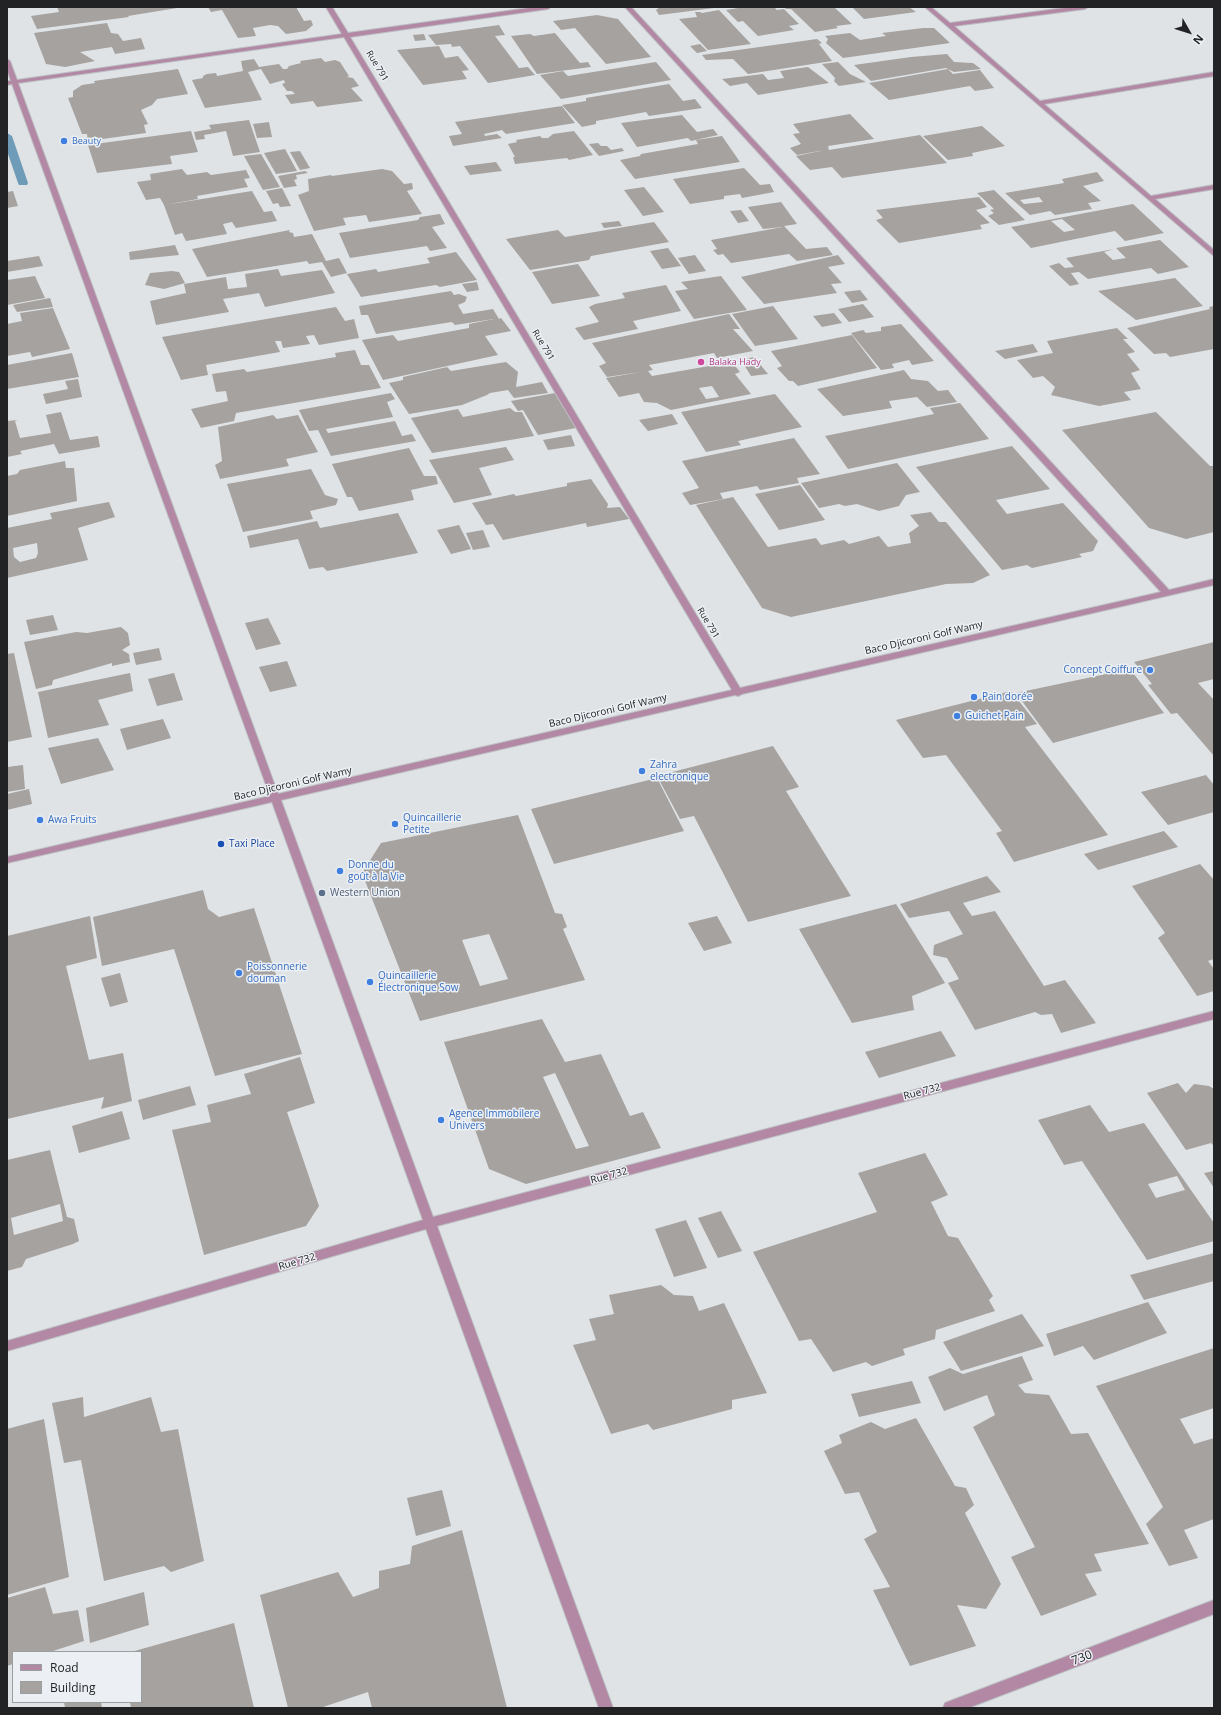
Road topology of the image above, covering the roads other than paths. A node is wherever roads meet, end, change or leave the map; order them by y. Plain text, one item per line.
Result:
1 (329, 7) edge
2 (548, 7) edge
3 (628, 7) edge
4 (928, 7) edge
5 (1085, 7) edge
6 (949, 25) junction
7 (347, 35) junction
8 (7, 62) edge
9 (1214, 74) edge
10 (11, 83) edge
11 (1039, 103) junction
12 (1214, 187) edge
13 (1150, 198) junction
14 (1214, 254) edge
15 (1214, 582) edge
16 (1167, 593) junction
17 (738, 693) junction
18 (276, 800) junction
19 (7, 860) edge
20 (1214, 1015) edge
21 (430, 1223) junction
22 (7, 1346) edge
23 (1214, 1607) edge
24 (606, 1708) edge
25 (950, 1708) edge

1 - 7 street, Rue 791
2 - 7 street
3 - 16 street
4 - 6 street
5 - 6 street
6 - 11 street
7 - 10 street
7 - 17 street, Rue 791
8 - 10 street
9 - 11 street
10 - 18 street
11 - 13 street
12 - 13 street
13 - 14 street
15 - 16 street, Baco Djicoroni Golf Wamy
16 - 17 street, Baco Djicoroni Golf Wamy
17 - 18 street, Baco Djicoroni Golf Wamy
18 - 19 street, Baco Djicoroni Golf Wamy
18 - 21 street
20 - 21 street, Rue 732
21 - 22 street, Rue 732
21 - 24 street
23 - 25 street, 730

